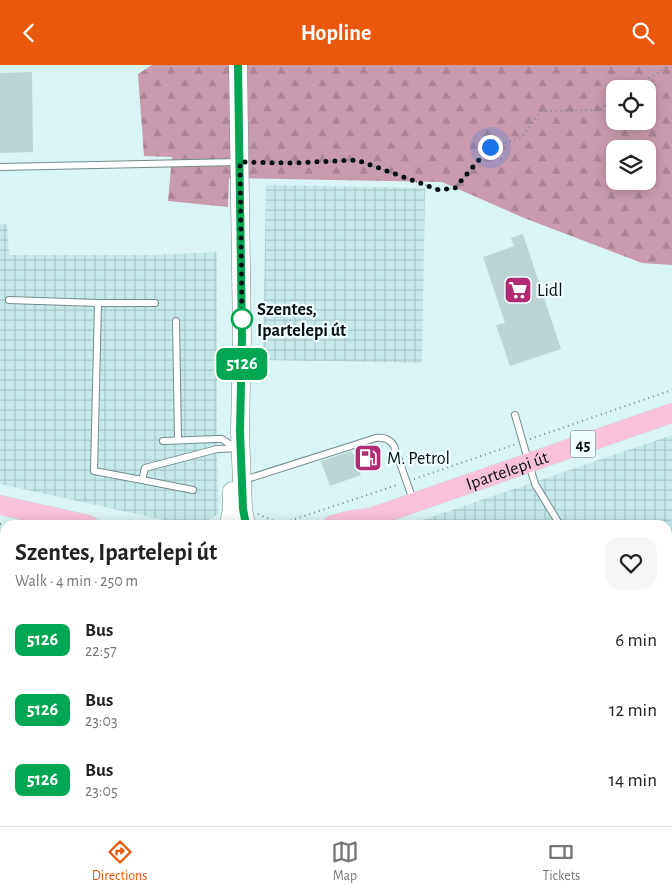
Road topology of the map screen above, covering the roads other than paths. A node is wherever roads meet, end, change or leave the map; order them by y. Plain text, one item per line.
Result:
1 (238, 65) edge
2 (240, 162) junction
3 (0, 167) edge
4 (9, 300) dead end
5 (98, 303) junction
6 (155, 303) dead end
7 (176, 321) dead end
8 (672, 413) edge
9 (515, 415) dead end
10 (178, 440) junction
11 (162, 441) dead end
12 (239, 443) junction
13 (529, 463) junction
14 (142, 480) junction
15 (243, 480) junction
16 (193, 490) dead end
17 (414, 503) junction
18 (0, 505) edge
19 (67, 520) edge
20 (229, 520) edge
21 (245, 520) edge
22 (367, 520) edge
23 (557, 520) edge

1 - 2 main road
2 - 3 lane
2 - 12 main road
4 - 5 lane
5 - 6 lane
5 - 14 lane
7 - 10 lane
8 - 13 main road, Ipartelepi út / 45
9 - 13 lane
10 - 11 lane
10 - 12 lane
12 - 14 lane
12 - 15 main road
12 - 20 main road
13 - 17 main road, Ipartelepi út / 45
13 - 23 lane
14 - 16 lane
15 - 17 lane
15 - 21 main road
17 - 22 main road, Ipartelepi út / 45
18 - 19 main road

